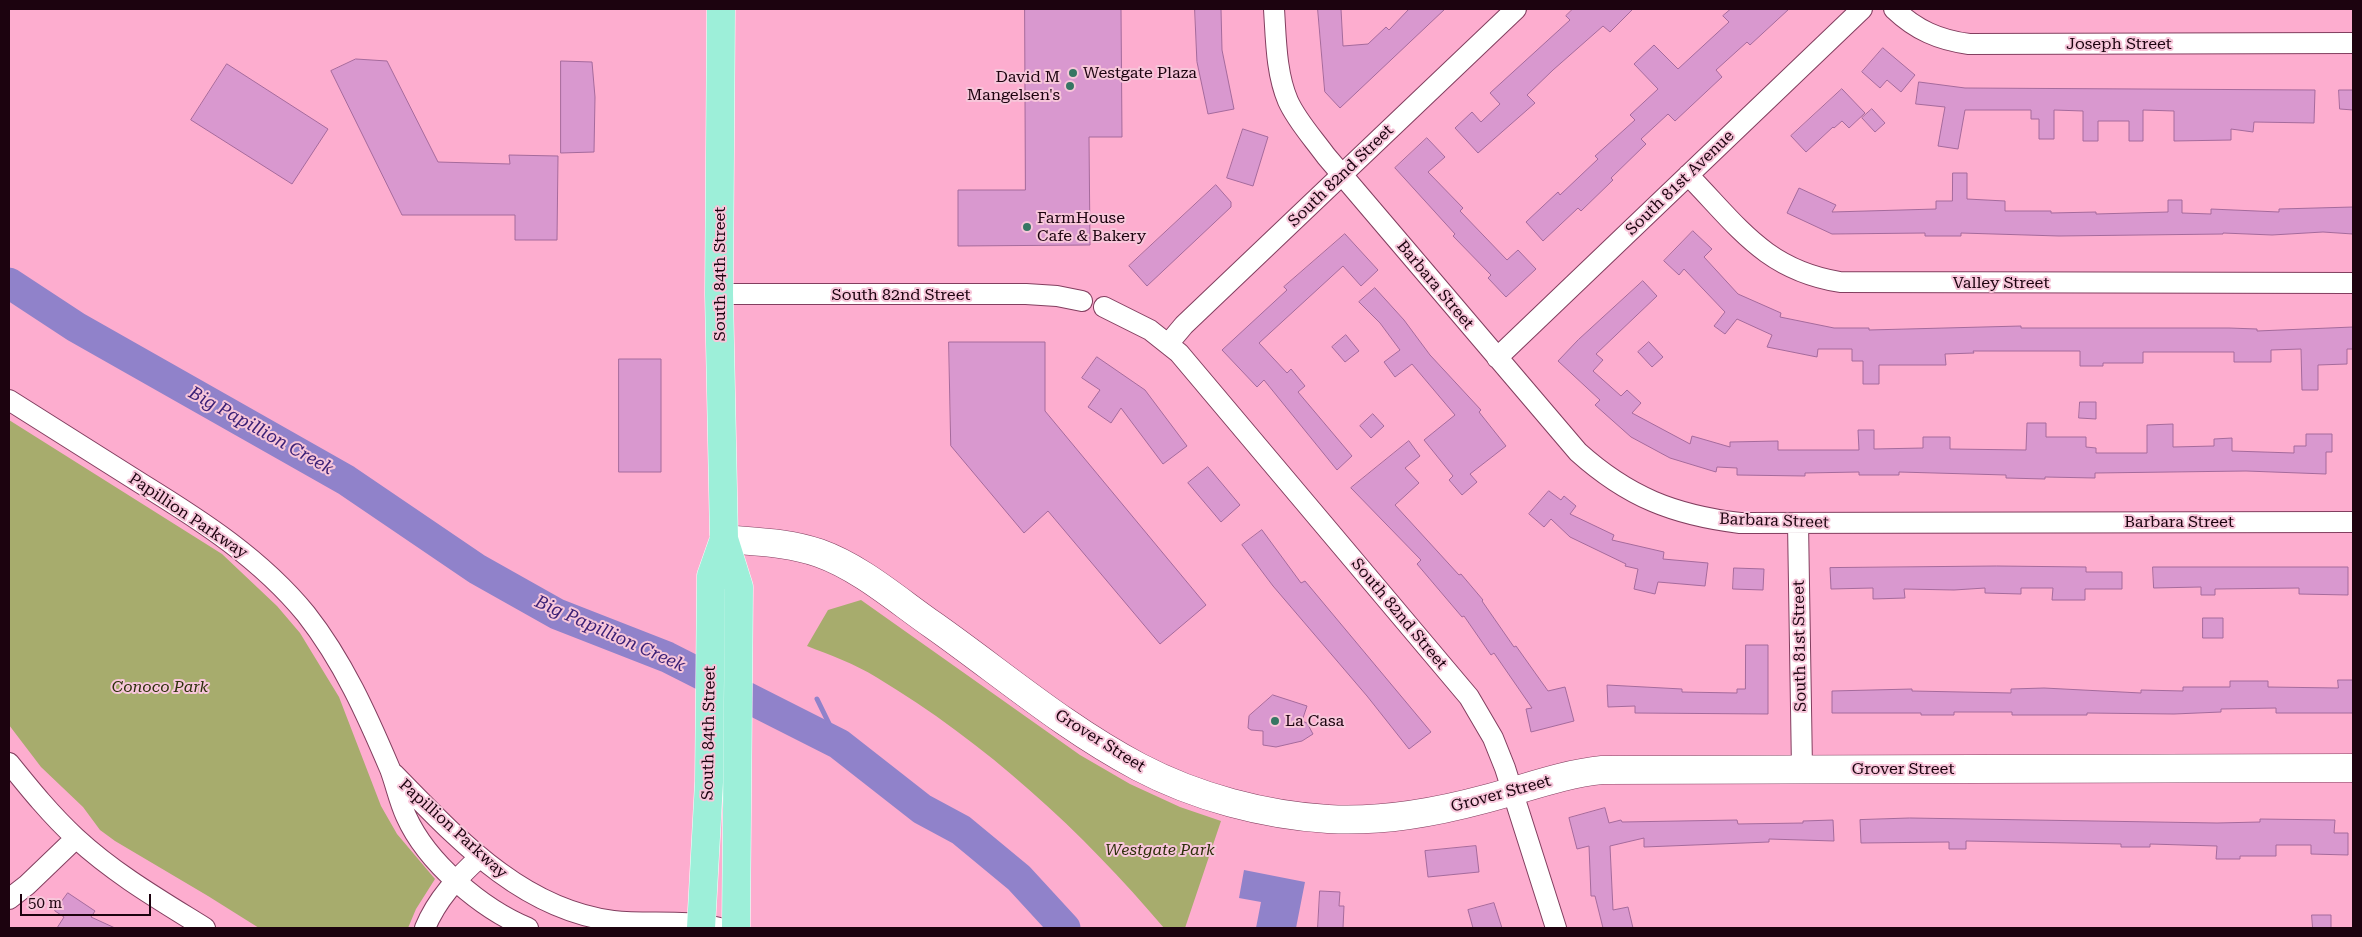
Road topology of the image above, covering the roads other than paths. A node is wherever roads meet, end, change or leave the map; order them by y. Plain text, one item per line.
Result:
1 (721, 9) edge
2 (1274, 9) edge
3 (1516, 9) edge
4 (1862, 9) edge
5 (1894, 9) edge
6 (2353, 44) edge
7 (1342, 174) junction
8 (1688, 175) junction
9 (2353, 283) edge
10 (720, 294) junction
11 (1082, 301) dead end
12 (1104, 307) dead end
13 (1168, 344) junction
14 (1497, 358) junction
15 (9, 400) edge
16 (2353, 522) edge
17 (1798, 523) junction
18 (724, 539) junction
19 (9, 763) edge
20 (2353, 768) edge
21 (1802, 769) junction
22 (390, 771) junction
23 (1512, 791) junction
24 (76, 838) junction
25 (480, 858) junction
26 (455, 881) junction
27 (9, 899) edge
28 (707, 927) edge
29 (205, 928) edge
30 (425, 928) edge
31 (528, 928) edge
32 (736, 928) edge
33 (1556, 928) edge

1 - 10 main road, South 84th Street
2 - 7 street, Barbara Street
3 - 7 street, South 82nd Street
4 - 8 street, South 81st Avenue
5 - 6 street, Joseph Street
7 - 13 street, South 82nd Street
7 - 14 street, Barbara Street
8 - 9 street, Valley Street
8 - 14 street, South 81st Avenue
10 - 11 street, South 82nd Street
10 - 18 main road, South 84th Street
12 - 13 street, South 82nd Street
13 - 23 street, South 82nd Street
14 - 17 street, Barbara Street
15 - 22 street, Papillion Parkway
16 - 17 street, Barbara Street
17 - 21 street, South 81st Street
18 - 23 street, Grover Street
18 - 28 main road, South 84th Street
18 - 32 main road, South 84th Street
19 - 24 street
20 - 21 street, Grover Street
21 - 23 street, Grover Street
22 - 25 street, Papillion Parkway
22 - 26 street, Papillion Parkway
23 - 33 street, South 82nd Street
24 - 27 street
24 - 29 street
25 - 26 street
25 - 28 street, Papillion Parkway
26 - 30 street
26 - 31 street, Papillion Parkway

